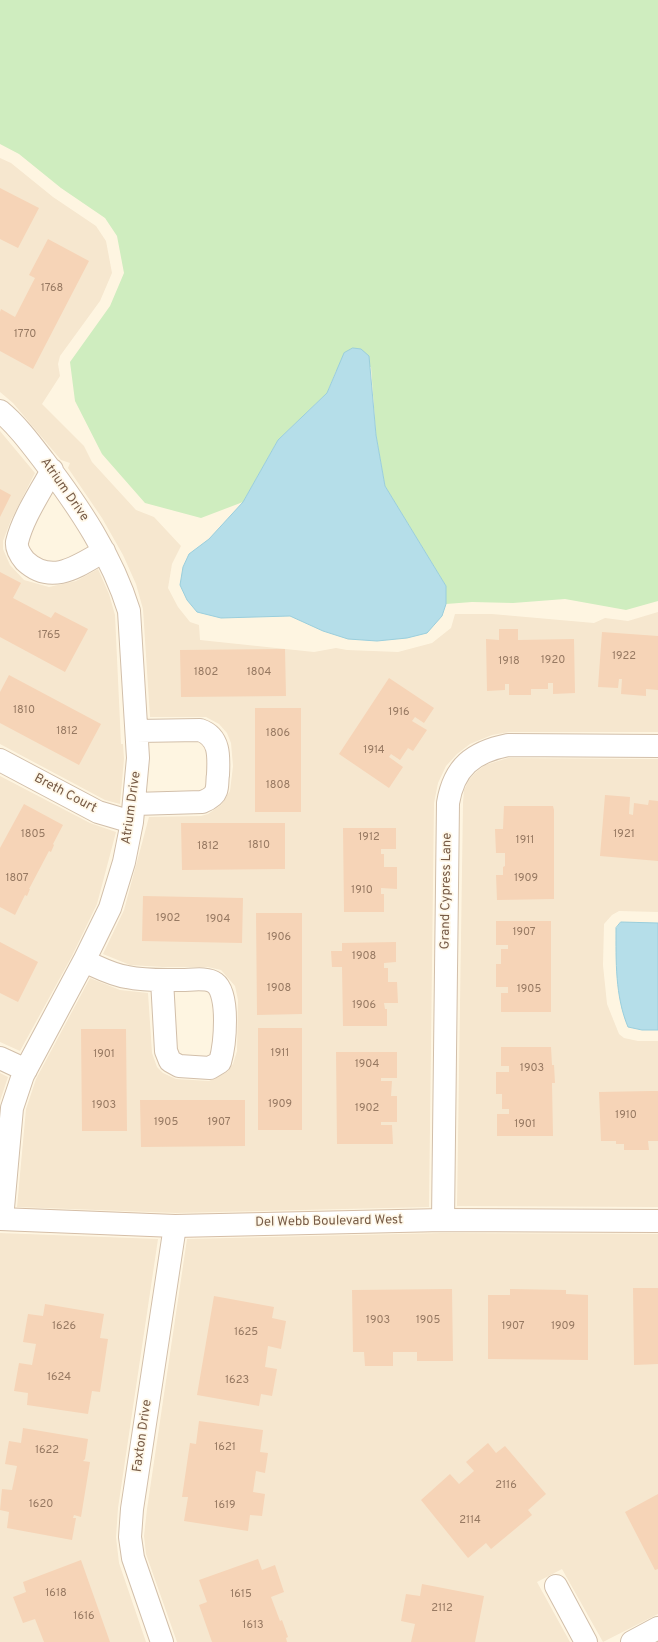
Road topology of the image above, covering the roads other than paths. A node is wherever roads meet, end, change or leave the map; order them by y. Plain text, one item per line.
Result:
1 (0, 411) edge
2 (52, 470) junction
3 (104, 551) junction
4 (137, 731) junction
5 (658, 746) edge
6 (0, 760) edge
7 (133, 813) junction
8 (84, 961) junction
9 (162, 980) dead end
10 (0, 1058) edge
11 (26, 1070) junction
12 (1, 1219) edge
13 (443, 1220) junction
14 (658, 1221) edge
15 (175, 1226) junction
16 (556, 1586) dead end
17 (658, 1628) edge
18 (162, 1642) edge
19 (586, 1642) edge
20 (632, 1642) edge

1 - 2 street, Atrium Drive
2 - 3 street, Atrium Drive
2 - 3 street
3 - 4 street, Atrium Drive
4 - 7 street, Atrium Drive
4 - 7 street, Breth Court
5 - 13 street, Grand Cypress Lane
6 - 7 street, Breth Court
7 - 8 street, Atrium Drive
8 - 9 street
8 - 11 street, Atrium Drive
10 - 11 street
11 - 12 street, Atrium Drive
12 - 15 street, Del Webb Boulevard West
13 - 14 street, Del Webb Boulevard West
13 - 15 street, Del Webb Boulevard West
15 - 18 street, Faxton Drive
16 - 19 street
17 - 20 street

